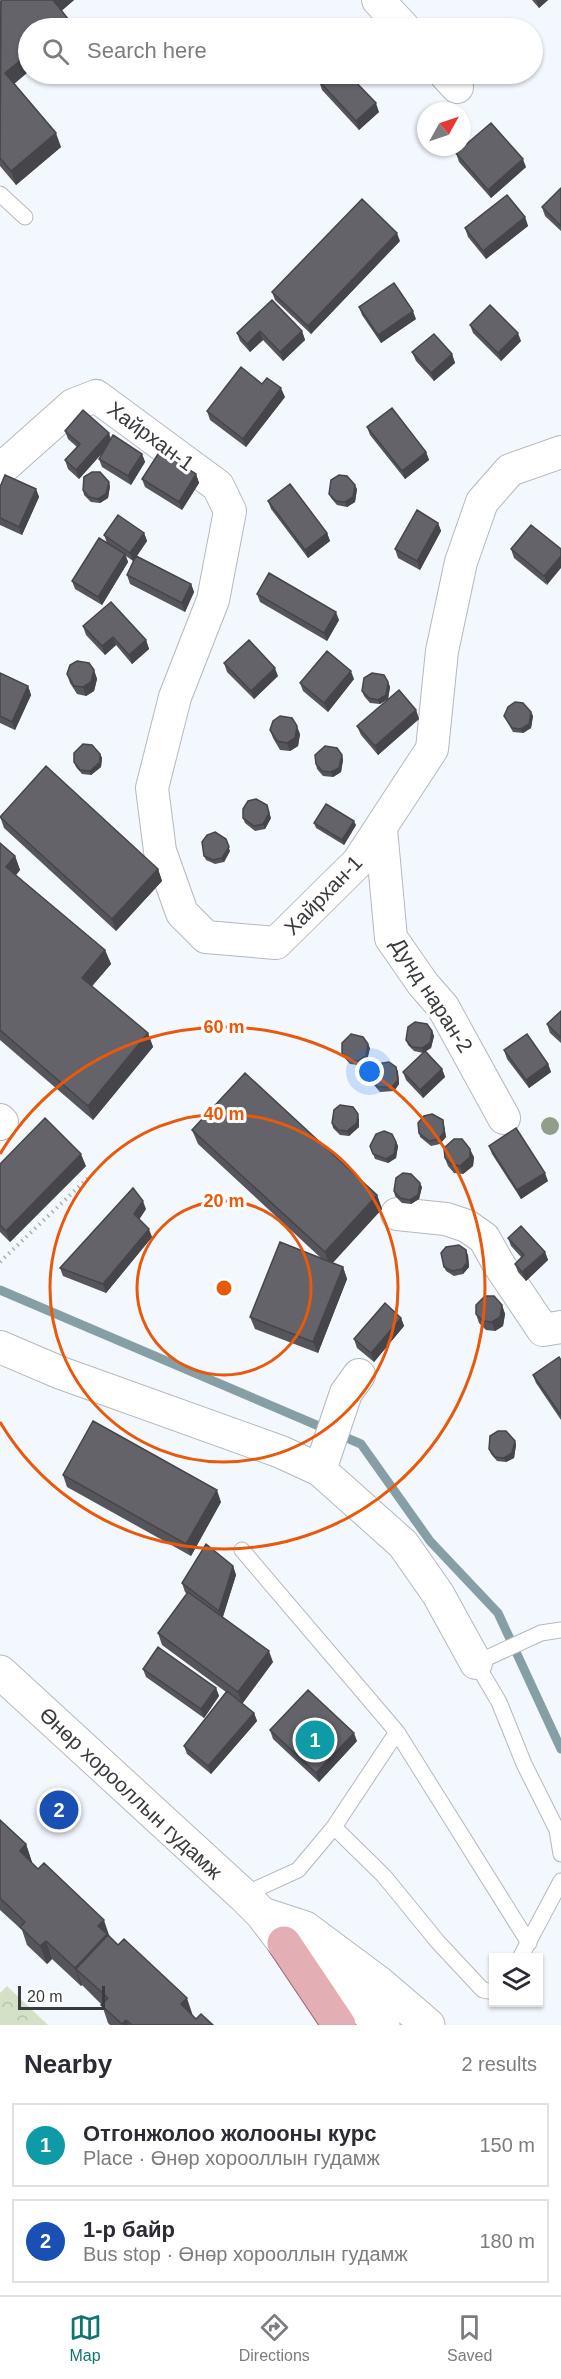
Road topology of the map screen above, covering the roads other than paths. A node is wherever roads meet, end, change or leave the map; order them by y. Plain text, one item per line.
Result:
1 (378, 0) edge
2 (395, 18) edge
3 (0, 194) edge
4 (25, 217) dead end
5 (561, 452) edge
6 (0, 470) edge
7 (381, 829) junction
8 (504, 1118) dead end
9 (396, 1214) dead end
10 (561, 1327) edge
11 (0, 1347) edge
12 (353, 1384) dead end
13 (320, 1470) junction
14 (242, 1550) dead end
15 (561, 1630) edge
16 (482, 1660) junction
17 (0, 1672) edge
18 (397, 1732) junction
19 (334, 1827) junction
20 (561, 1854) edge
21 (561, 1881) edge
22 (253, 1905) junction
23 (284, 1943) junction
24 (529, 1943) junction
25 (523, 1953) edge
26 (489, 1991) edge
27 (339, 2025) edge
28 (382, 2025) edge
29 (428, 2025) edge

1 - 2 street
3 - 4 lane
5 - 7 street, Хайрхан-1
6 - 7 street, Хайрхан-1
7 - 8 street, Дунд наран-2
9 - 10 street
11 - 13 street
12 - 13 street
13 - 16 street
14 - 18 lane
15 - 16 lane
16 - 20 lane
17 - 22 main road, Өнөр хорооллын гудамж
18 - 19 lane
18 - 24 lane
19 - 22 lane
19 - 26 lane
21 - 24 lane
22 - 23 main road
22 - 29 main road
23 - 27 main road
23 - 28 main road
24 - 25 lane

